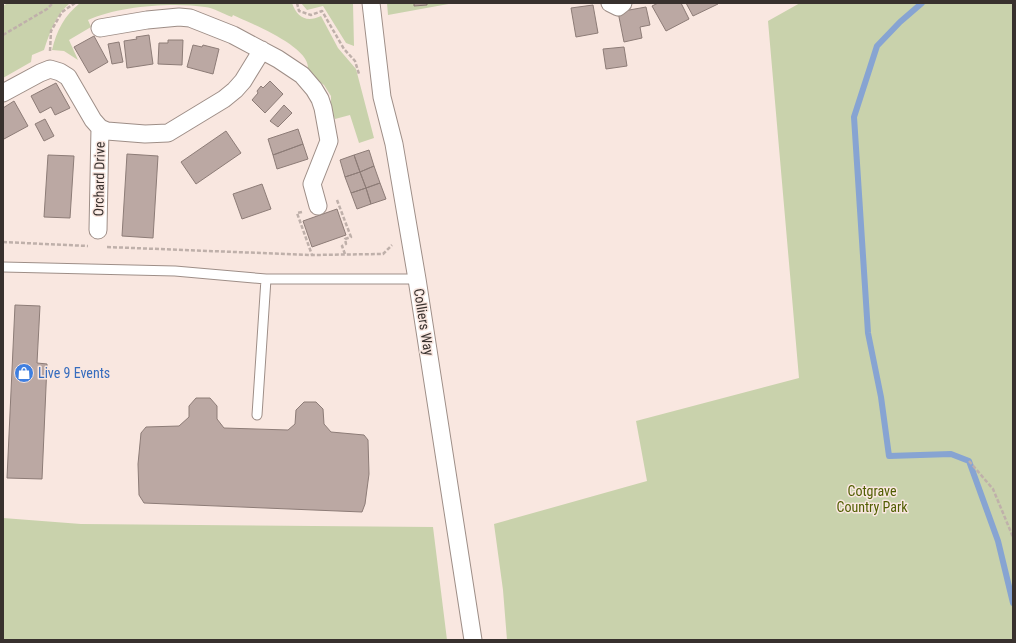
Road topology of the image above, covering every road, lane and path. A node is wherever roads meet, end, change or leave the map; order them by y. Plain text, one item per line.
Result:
1 (53, 3) edge
2 (75, 3) edge
3 (297, 3) edge
4 (610, 3) edge
5 (623, 3) edge
6 (371, 4) edge
7 (100, 28) dead end
8 (3, 35) edge
9 (262, 50) junction
10 (50, 69) junction
11 (361, 81) dead end
12 (3, 93) edge
13 (100, 128) junction
14 (318, 206) junction
15 (97, 238) joint
16 (3, 242) edge
17 (393, 244) dead end
18 (103, 247) dead end
19 (345, 254) junction
20 (312, 255) junction
21 (3, 267) edge
22 (266, 279) junction
23 (417, 279) junction
24 (257, 415) dead end
25 (970, 461) dead end
26 (1013, 537) edge
27 (473, 640) edge

1 - 8 path
2 - 10 path
3 - 11 path
4 - 5 street
6 - 23 street, Colliers Way
7 - 9 street
9 - 13 street, Orchard Drive
9 - 14 street
10 - 12 street
10 - 13 street, Orchard Drive
13 - 15 street, Orchard Drive
14 - 19 path
14 - 20 path
15 - 16 path
17 - 19 path
18 - 20 path
19 - 20 path
21 - 22 lane
22 - 23 lane
22 - 24 lane
23 - 27 street, Colliers Way
25 - 26 path

